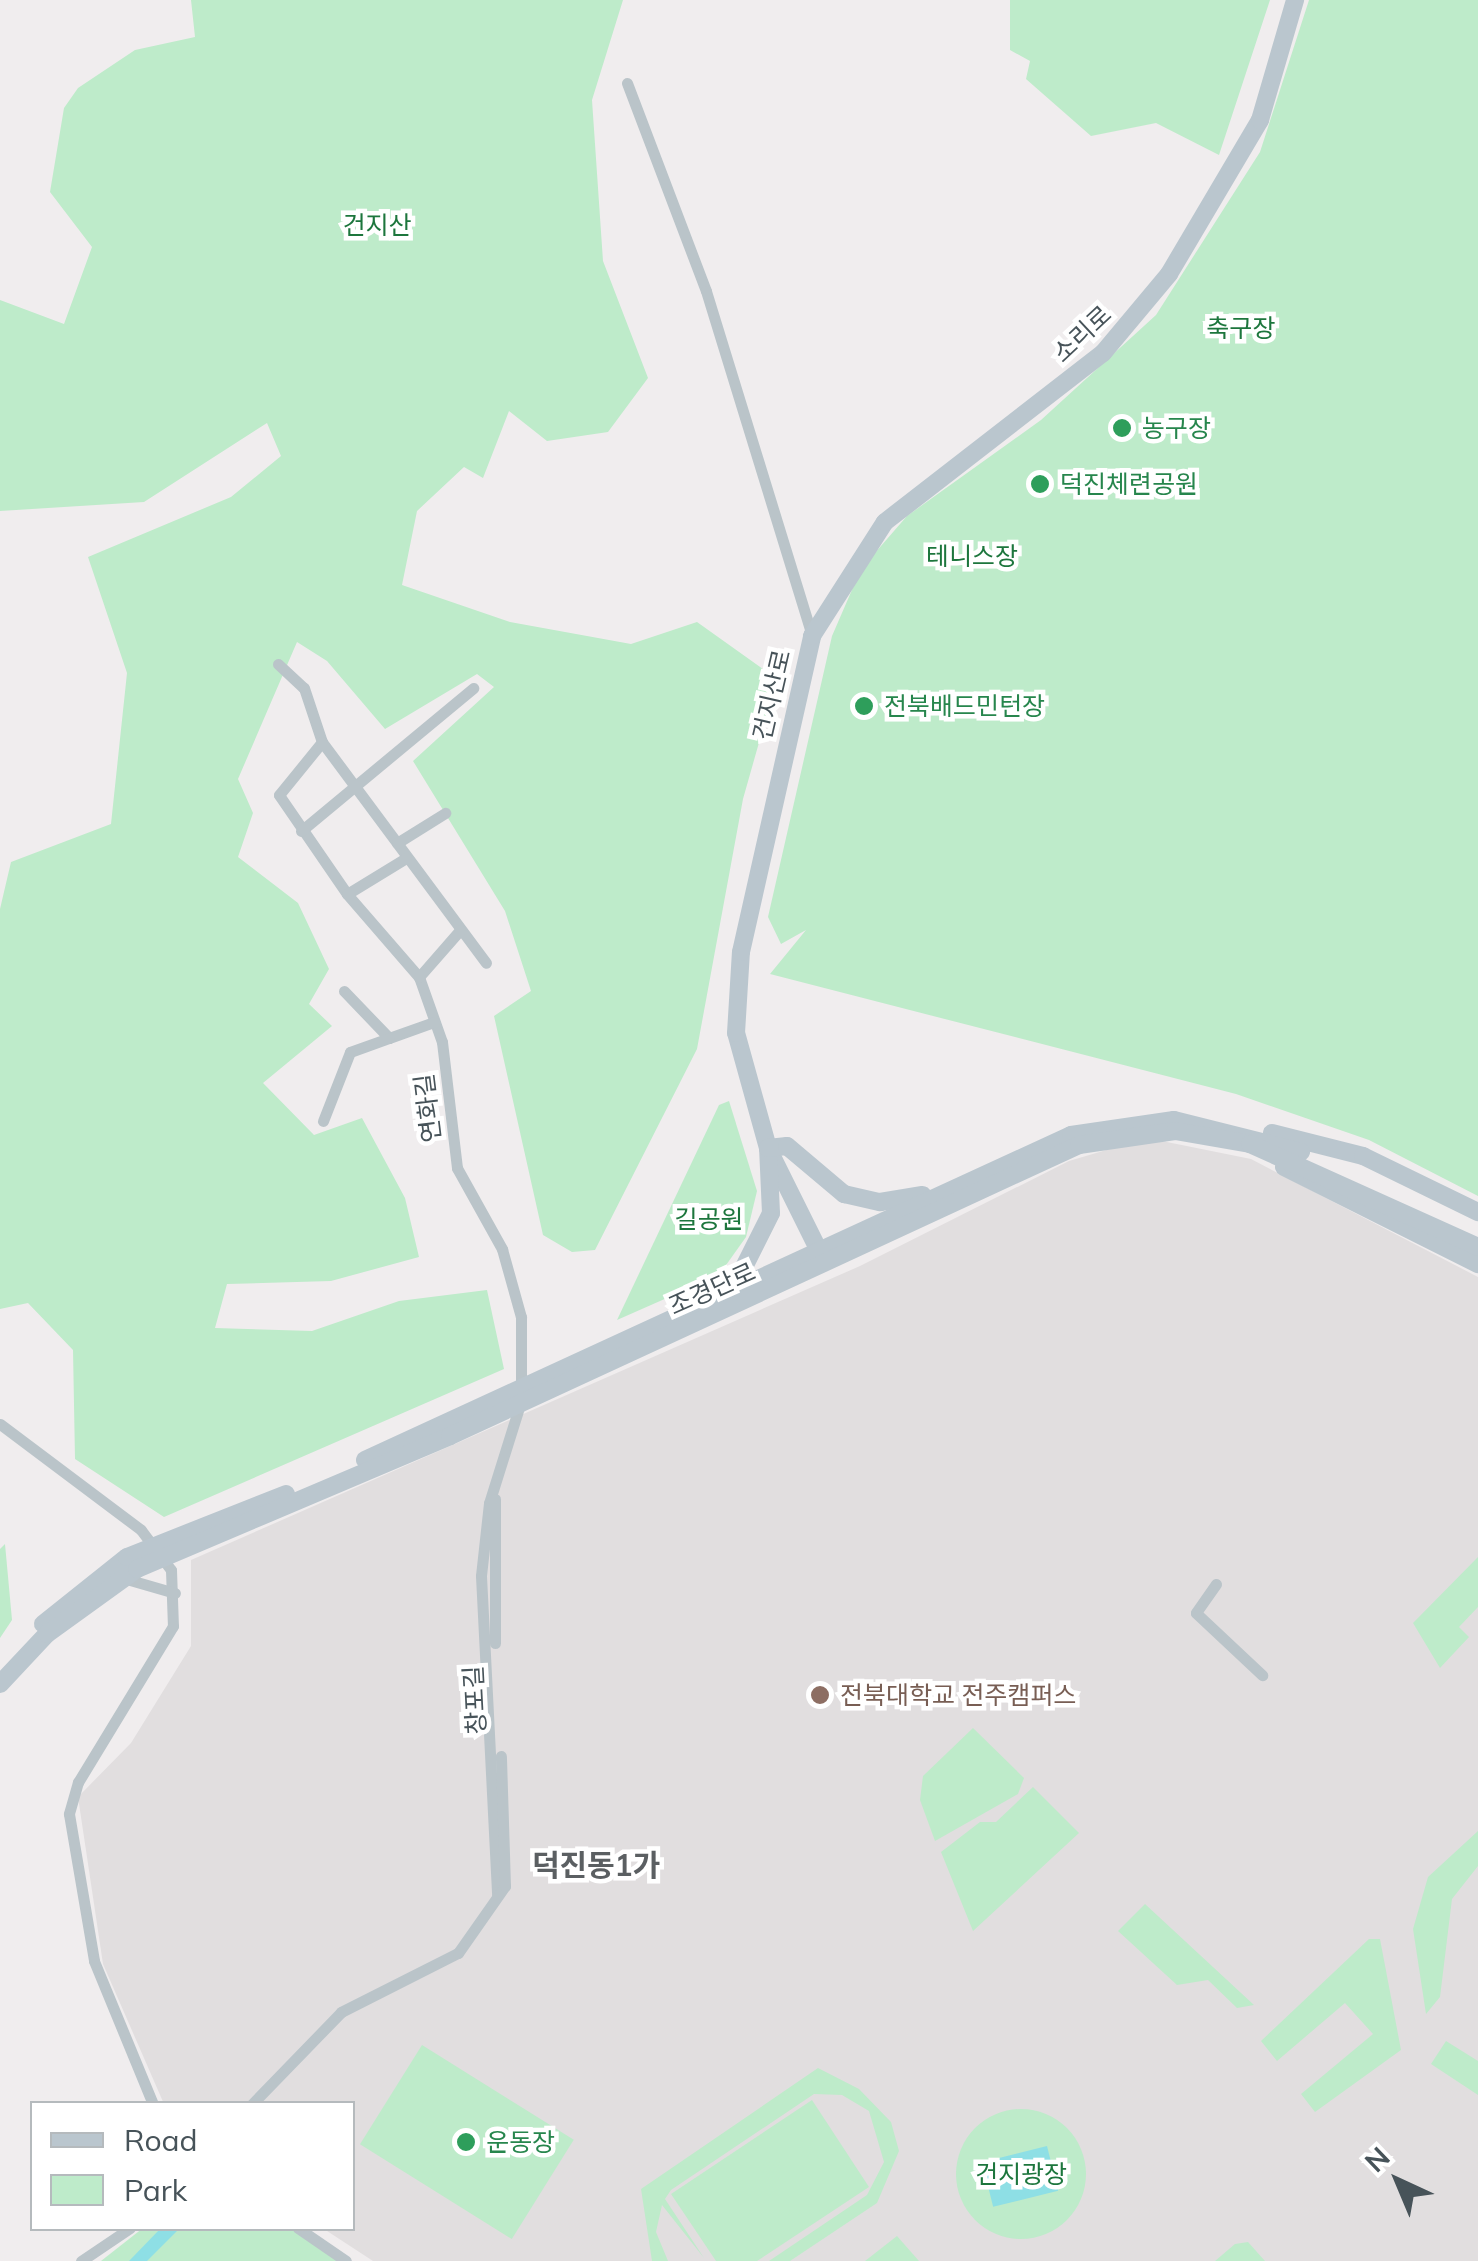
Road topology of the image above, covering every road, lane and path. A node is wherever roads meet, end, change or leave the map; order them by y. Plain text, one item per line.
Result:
1 (1294, 0) edge
2 (628, 83) dead end
3 (812, 636) junction
4 (278, 664) dead end
5 (473, 688) dead end
6 (322, 742) junction
7 (356, 789) junction
8 (446, 813) dead end
9 (301, 831) junction
10 (397, 844) junction
11 (406, 858) junction
12 (347, 894) junction
13 (460, 930) junction
14 (486, 963) dead end
15 (420, 977) junction
16 (344, 991) dead end
17 (434, 1022) junction
18 (389, 1038) junction
19 (324, 1122) dead end
20 (1261, 1142) junction
21 (768, 1148) junction
22 (961, 1185) junction
23 (1478, 1212) edge
24 (1478, 1234) edge
25 (1478, 1247) edge
26 (824, 1260) junction
27 (1478, 1264) edge
28 (731, 1294) junction
29 (522, 1394) junction
30 (0, 1424) edge
31 (160, 1552) junction
32 (123, 1578) junction
33 (1216, 1584) dead end
34 (175, 1593) junction
35 (0, 1667) edge
36 (1262, 1674) dead end
37 (0, 1684) edge
38 (152, 2101) edge
39 (255, 2101) edge
40 (126, 2231) edge
41 (302, 2231) edge
42 (82, 2261) edge
43 (346, 2261) edge

1 - 3 street, 소리로
2 - 3 street, 건지산로
3 - 21 street, 건지산로
4 - 6 street
5 - 7 street
6 - 7 street
6 - 9 street, 연화길
7 - 9 street
7 - 10 street
8 - 10 street
9 - 12 street, 연화길
10 - 11 street
11 - 12 street
11 - 13 street
12 - 15 street, 연화길
13 - 14 street
13 - 15 street
15 - 17 street, 연화길
16 - 18 street
17 - 18 street
17 - 29 street, 연화길
18 - 19 street
20 - 22 street, 조경단로
20 - 23 street
20 - 24 street, 조경단로
20 - 25 street, 조경단로
20 - 26 street, 조경단로
20 - 27 street
21 - 22 street
21 - 26 street, 건지산로
21 - 28 street
22 - 26 street, 조경단로
26 - 28 street, 조경단로
26 - 29 street, 조경단로
28 - 29 street, 조경단로
29 - 31 street, 조경단로
29 - 39 street, 창포길
30 - 31 street
31 - 32 street, 조경단로
31 - 34 street
31 - 35 street, 조경단로
32 - 34 street
32 - 37 street, 조경단로
33 - 36 street
34 - 38 street
40 - 42 street
41 - 43 street

